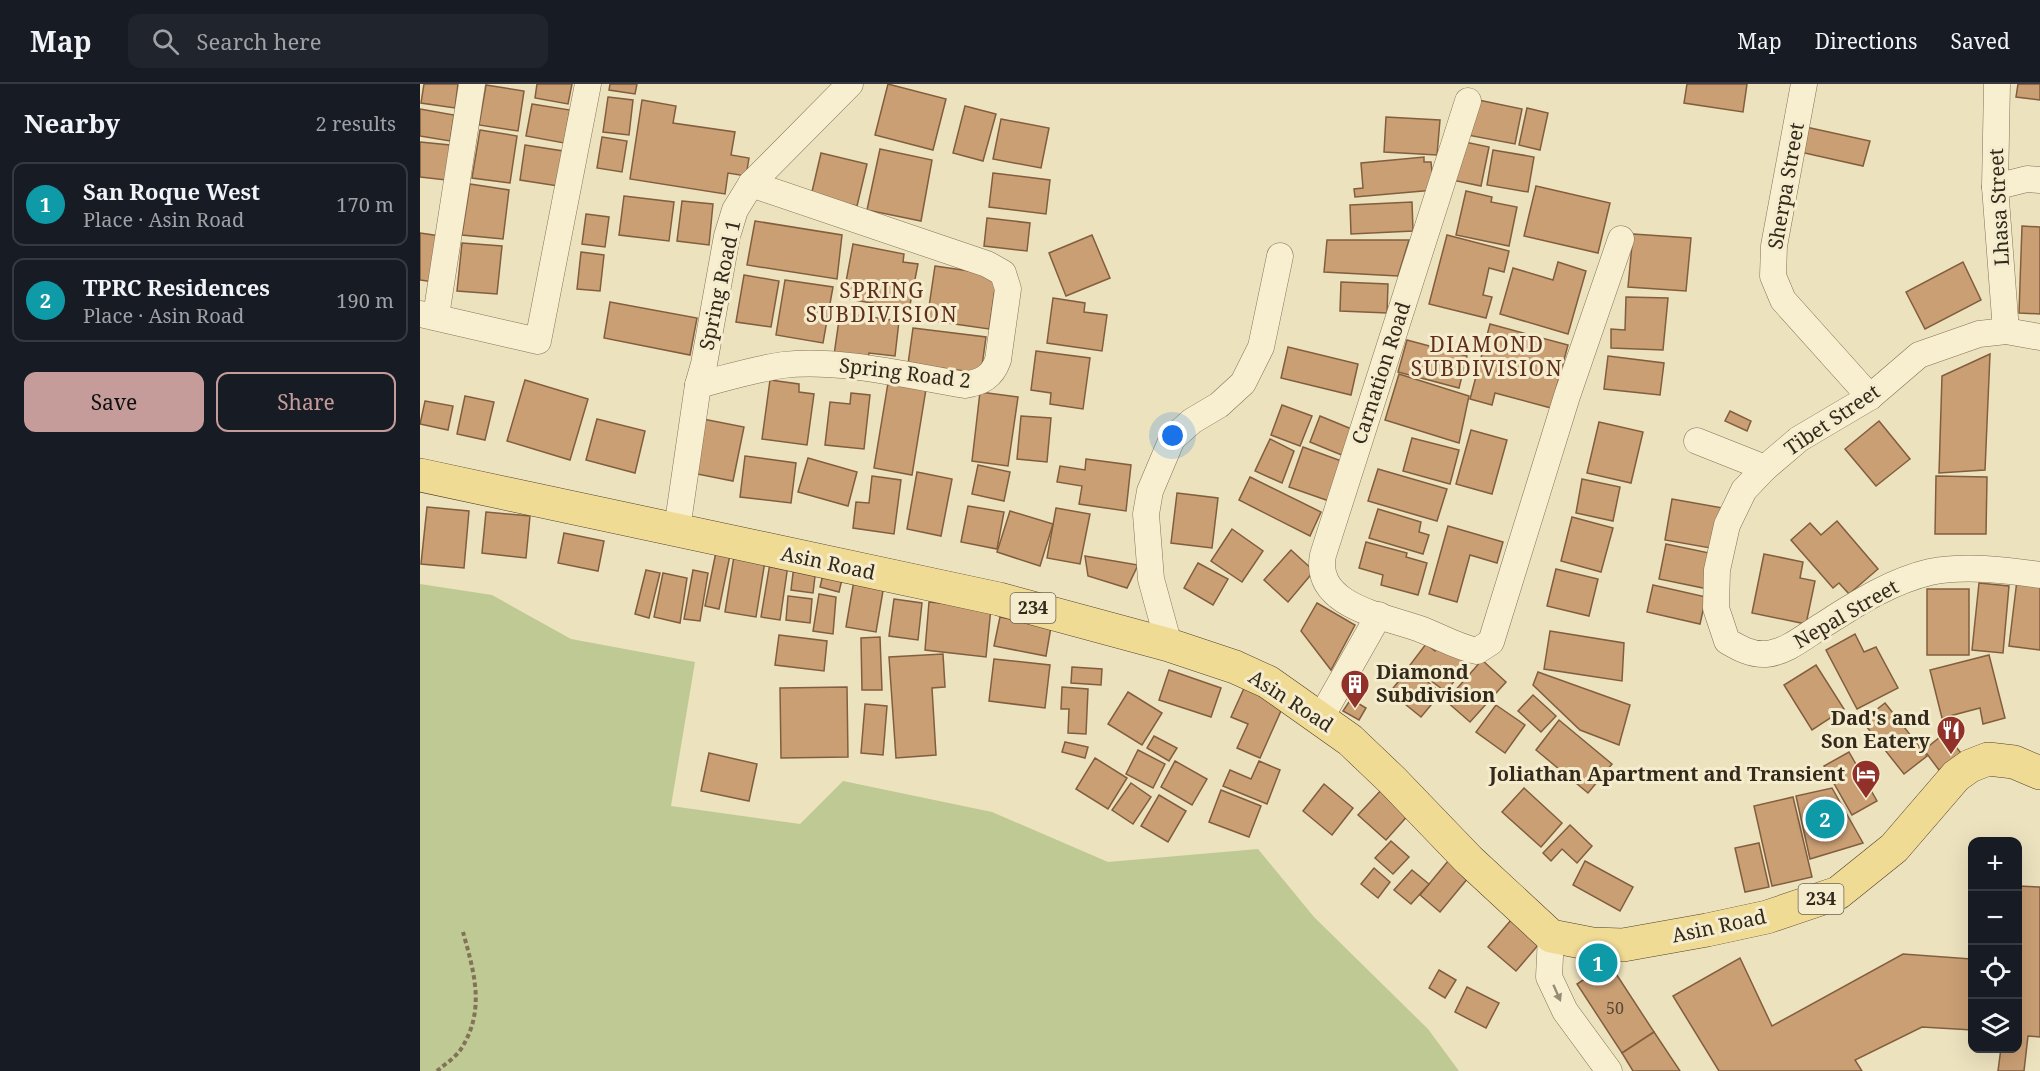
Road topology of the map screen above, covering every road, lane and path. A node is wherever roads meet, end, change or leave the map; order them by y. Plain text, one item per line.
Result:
1 (472, 84) edge
2 (588, 84) edge
3 (850, 84) edge
4 (1804, 84) edge
5 (1997, 84) edge
6 (1468, 101) dead end
7 (2040, 180) edge
8 (751, 184) junction
9 (1995, 187) junction
10 (1621, 239) dead end
11 (1280, 256) dead end
12 (428, 315) edge
13 (2006, 331) junction
14 (2040, 337) edge
15 (698, 385) junction
16 (1870, 397) junction
17 (1697, 441) dead end
18 (1765, 468) junction
19 (420, 475) edge
20 (677, 530) junction
21 (2040, 575) edge
22 (1379, 615) junction
23 (1727, 641) joint
24 (1169, 645) junction
25 (1320, 718) junction
26 (2040, 773) edge
27 (463, 932) dead end
28 (1551, 936) junction
29 (437, 1071) edge
30 (1609, 1071) edge

1 - 12 street
2 - 12 street
3 - 8 street, Spring Road 1
4 - 16 street, Sherpa Street
5 - 9 street, Lhasa Street
6 - 22 street, Carnation Road
7 - 9 street
8 - 15 street, Spring Road 1
8 - 15 street, Spring Road 2
9 - 13 street, Lhasa Street
10 - 22 street, Carnation Road
11 - 24 street
13 - 14 street, Tibet Street
13 - 16 street, Tibet Street
15 - 20 street, Spring Road 1
16 - 18 street, Tibet Street
17 - 18 street
18 - 23 street, Tibet Street
19 - 20 main road, Asin Road / 234
20 - 24 main road, Asin Road / 234
21 - 23 street, Nepal Street
22 - 25 street
24 - 25 main road, Asin Road / 234
25 - 28 main road, Asin Road / 234
26 - 28 main road, Asin Road / 234
27 - 29 path
28 -> 30 street

